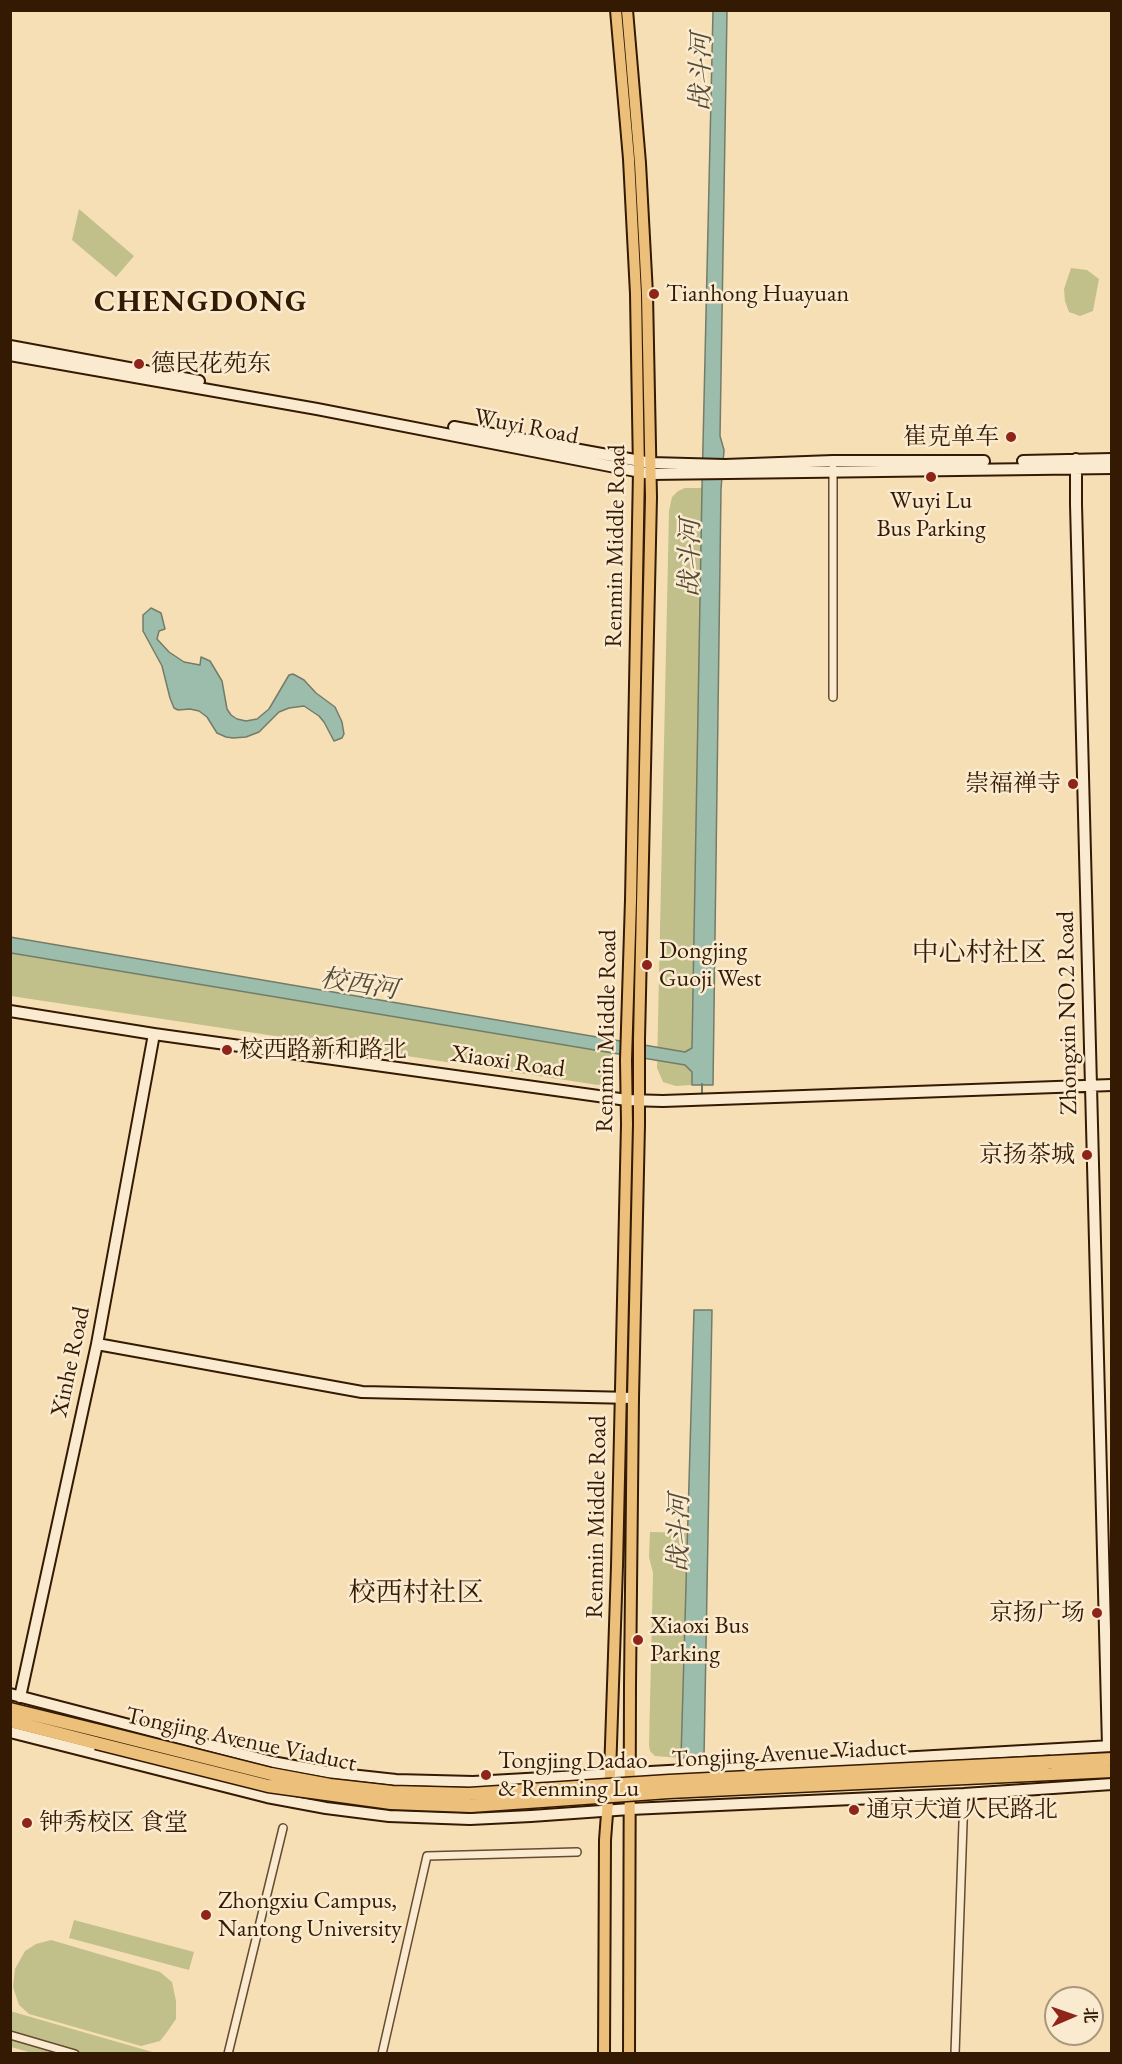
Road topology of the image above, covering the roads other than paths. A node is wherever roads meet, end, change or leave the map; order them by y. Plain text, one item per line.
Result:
1 (616, 10) edge
2 (627, 10) edge
3 (10, 346) edge
4 (10, 355) edge
5 (1112, 459) edge
6 (833, 461) junction
7 (1076, 464) junction
8 (645, 467) junction
9 (1112, 468) edge
10 (725, 469) junction
11 (833, 697) dead end
12 (10, 1011) edge
13 (154, 1034) junction
14 (1091, 1085) junction
15 (1112, 1085) edge
16 (627, 1100) junction
17 (639, 1101) junction
18 (97, 1344) junction
19 (620, 1397) junction
20 (633, 1398) junction
21 (15, 1695) edge
22 (10, 1709) edge
23 (10, 1721) edge
24 (10, 1732) edge
25 (98, 1737) junction
26 (1109, 1746) edge
27 (1112, 1759) edge
28 (1051, 1768) junction
29 (1112, 1771) edge
30 (630, 1773) junction
31 (610, 1774) junction
32 (529, 1780) junction
33 (1112, 1784) edge
34 (964, 1794) junction
35 (630, 1809) junction
36 (608, 1811) junction
37 (531, 1816) junction
38 (283, 1828) dead end
39 (577, 1852) dead end
40 (10, 2035) edge
41 (75, 2054) edge
42 (228, 2054) edge
43 (382, 2054) edge
44 (603, 2054) edge
45 (629, 2054) edge
46 (955, 2054) edge

1 - 8 main road, Renmin Middle Road
2 - 8 main road, Renmin Middle Road
3 - 8 main road, Wuyi Road
4 - 8 main road, Wuyi Road
5 - 7 main road, Wuyi Road
6 - 7 main road, Wuyi Road
6 - 10 main road, Wuyi Road
6 - 11 street
7 - 9 main road, Wuyi Road
7 - 10 main road, Wuyi Road
7 - 14 main road, Zhongxin NO.2 Road
8 - 10 main road, Wuyi Road
8 - 16 main road, Renmin Middle Road
8 - 17 main road, Renmin Middle Road
12 - 13 main road, Xiaoxi Road
13 - 16 main road, Xiaoxi Road
13 - 18 main road, Xinhe Road
14 - 15 main road, Xiaoxi Road
14 - 17 main road, Xiaoxi Road
14 - 26 main road, Zhongxin NO.2 Road
16 - 17 main road, Xiaoxi Road
16 - 19 main road, Renmin Middle Road
17 - 20 main road, Renmin Middle Road
18 - 19 main road
18 - 21 main road, Xinhe Road
19 - 20 main road
19 - 31 main road, Renmin Middle Road
20 - 30 main road, Renmin Middle Road
21 - 32 main road
22 - 25 highway, Tongjing Avenue Viaduct
23 - 25 highway, Tongjing Avenue Viaduct
24 - 37 main road
25 - 28 highway, Tongjing Avenue Viaduct, bridge
26 - 30 main road
27 - 28 highway, Tongjing Avenue Viaduct
28 - 29 highway, Tongjing Avenue Viaduct
30 - 31 main road
30 - 35 main road, Renmin Middle Road
31 - 32 main road
31 - 36 main road, Renmin Middle Road
32 - 37 main road
33 - 34 main road
34 - 35 main road
34 - 46 street
35 - 36 main road
35 - 45 main road, Renmin Middle Road
36 - 37 main road
36 - 44 main road, Renmin Middle Road
38 - 42 street
39 - 43 street
40 - 41 street

